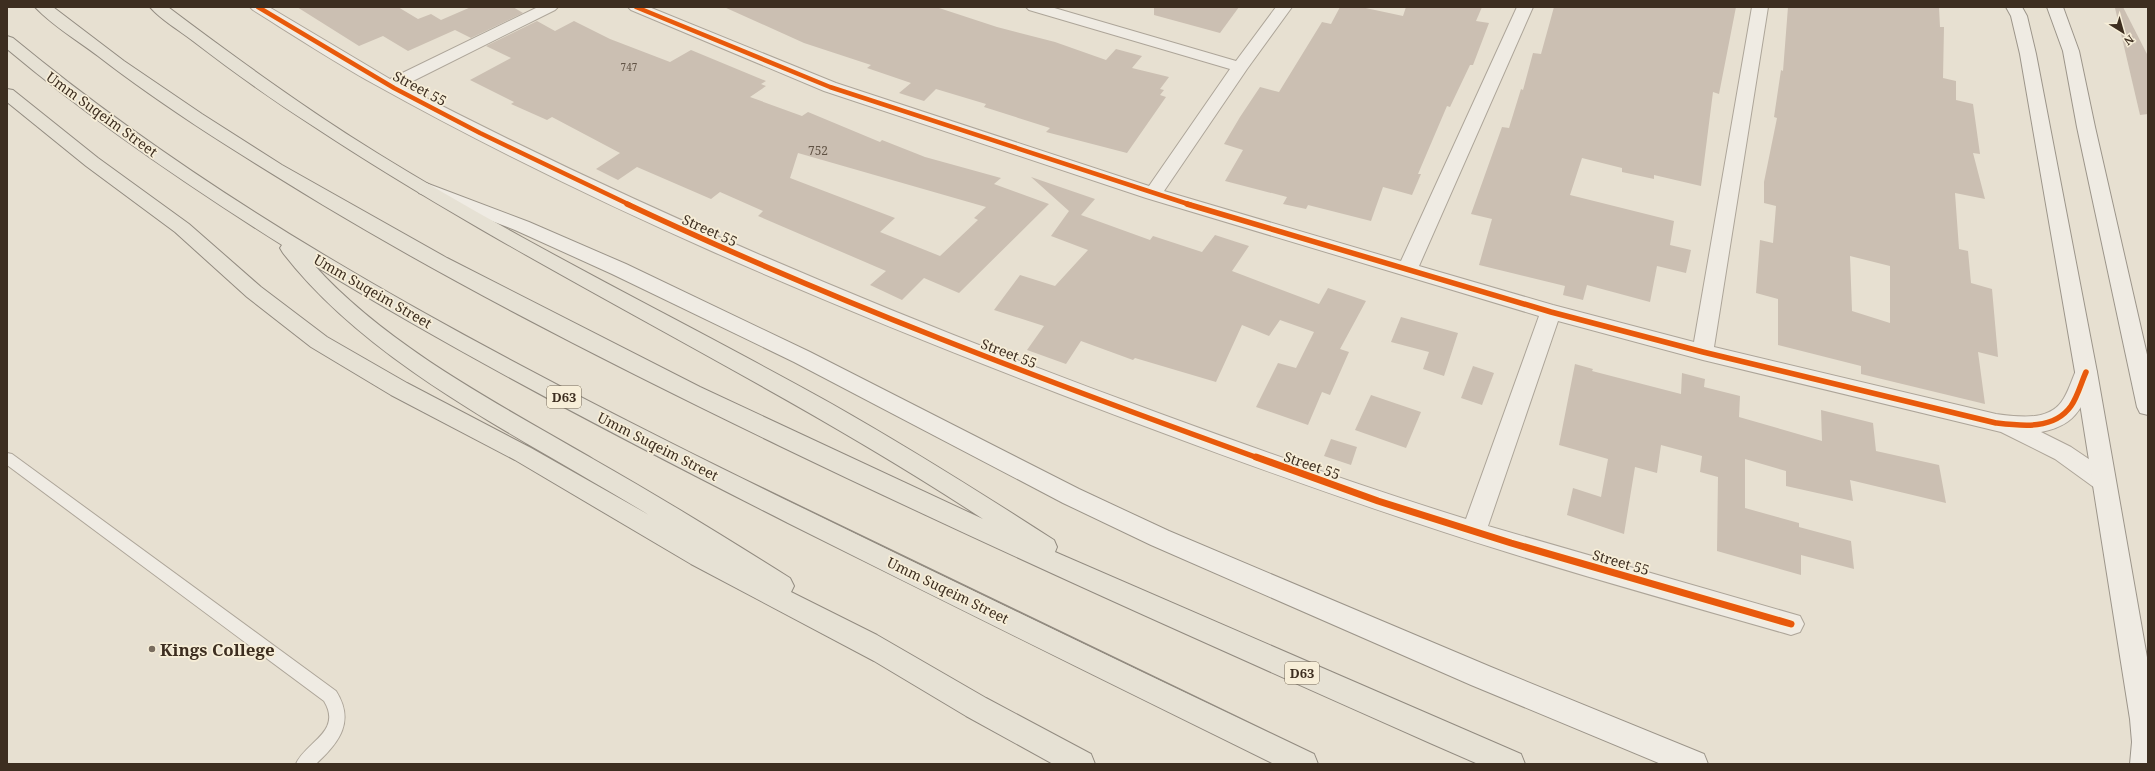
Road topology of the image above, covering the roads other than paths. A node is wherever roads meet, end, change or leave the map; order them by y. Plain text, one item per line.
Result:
1 (43, 7) edge
2 (158, 7) edge
3 (258, 7) edge
4 (550, 7) edge
5 (636, 7) edge
6 (1034, 7) edge
7 (1284, 7) edge
8 (1525, 7) edge
9 (1760, 7) edge
10 (2014, 7) edge
11 (2055, 7) edge
12 (7, 41) edge
13 (1240, 67) junction
14 (390, 86) junction
15 (7, 94) edge
16 (426, 189) junction
17 (1153, 194) junction
18 (282, 238) junction
19 (1407, 270) junction
20 (1551, 312) junction
21 (1703, 352) junction
22 (2086, 372) junction
23 (2148, 406) edge
24 (1996, 423) junction
25 (7, 458) edge
26 (2103, 481) junction
27 (1474, 532) junction
28 (1094, 581) junction
29 (1791, 624) dead end
30 (880, 652) junction
31 (304, 764) edge
32 (1081, 764) edge
33 (1304, 764) edge
34 (1511, 764) edge
35 (1694, 764) edge
36 (2144, 764) edge

1 - 28 main road, D63
2 - 16 main road, D63
3 - 14 street, Street 55
4 - 14 street
5 - 17 street
6 - 13 street
7 - 13 street
8 - 19 street
9 - 21 street
10 - 22 street
11 - 23 street
12 - 18 main road, Umm Suqeim Street / D63
13 - 17 street
14 - 27 street, Street 55
15 - 30 main road
16 - 28 main road, D63
16 - 35 street
17 - 19 street
18 - 30 main road
18 - 33 main road, Umm Suqeim Street / D63
19 - 20 street
20 - 21 street
20 - 27 street
21 - 24 street
22 - 24 street
22 - 26 street
24 - 26 street
25 - 31 lane
26 - 36 street
27 - 29 street, Street 55
28 - 34 main road, D63
30 - 32 main road

